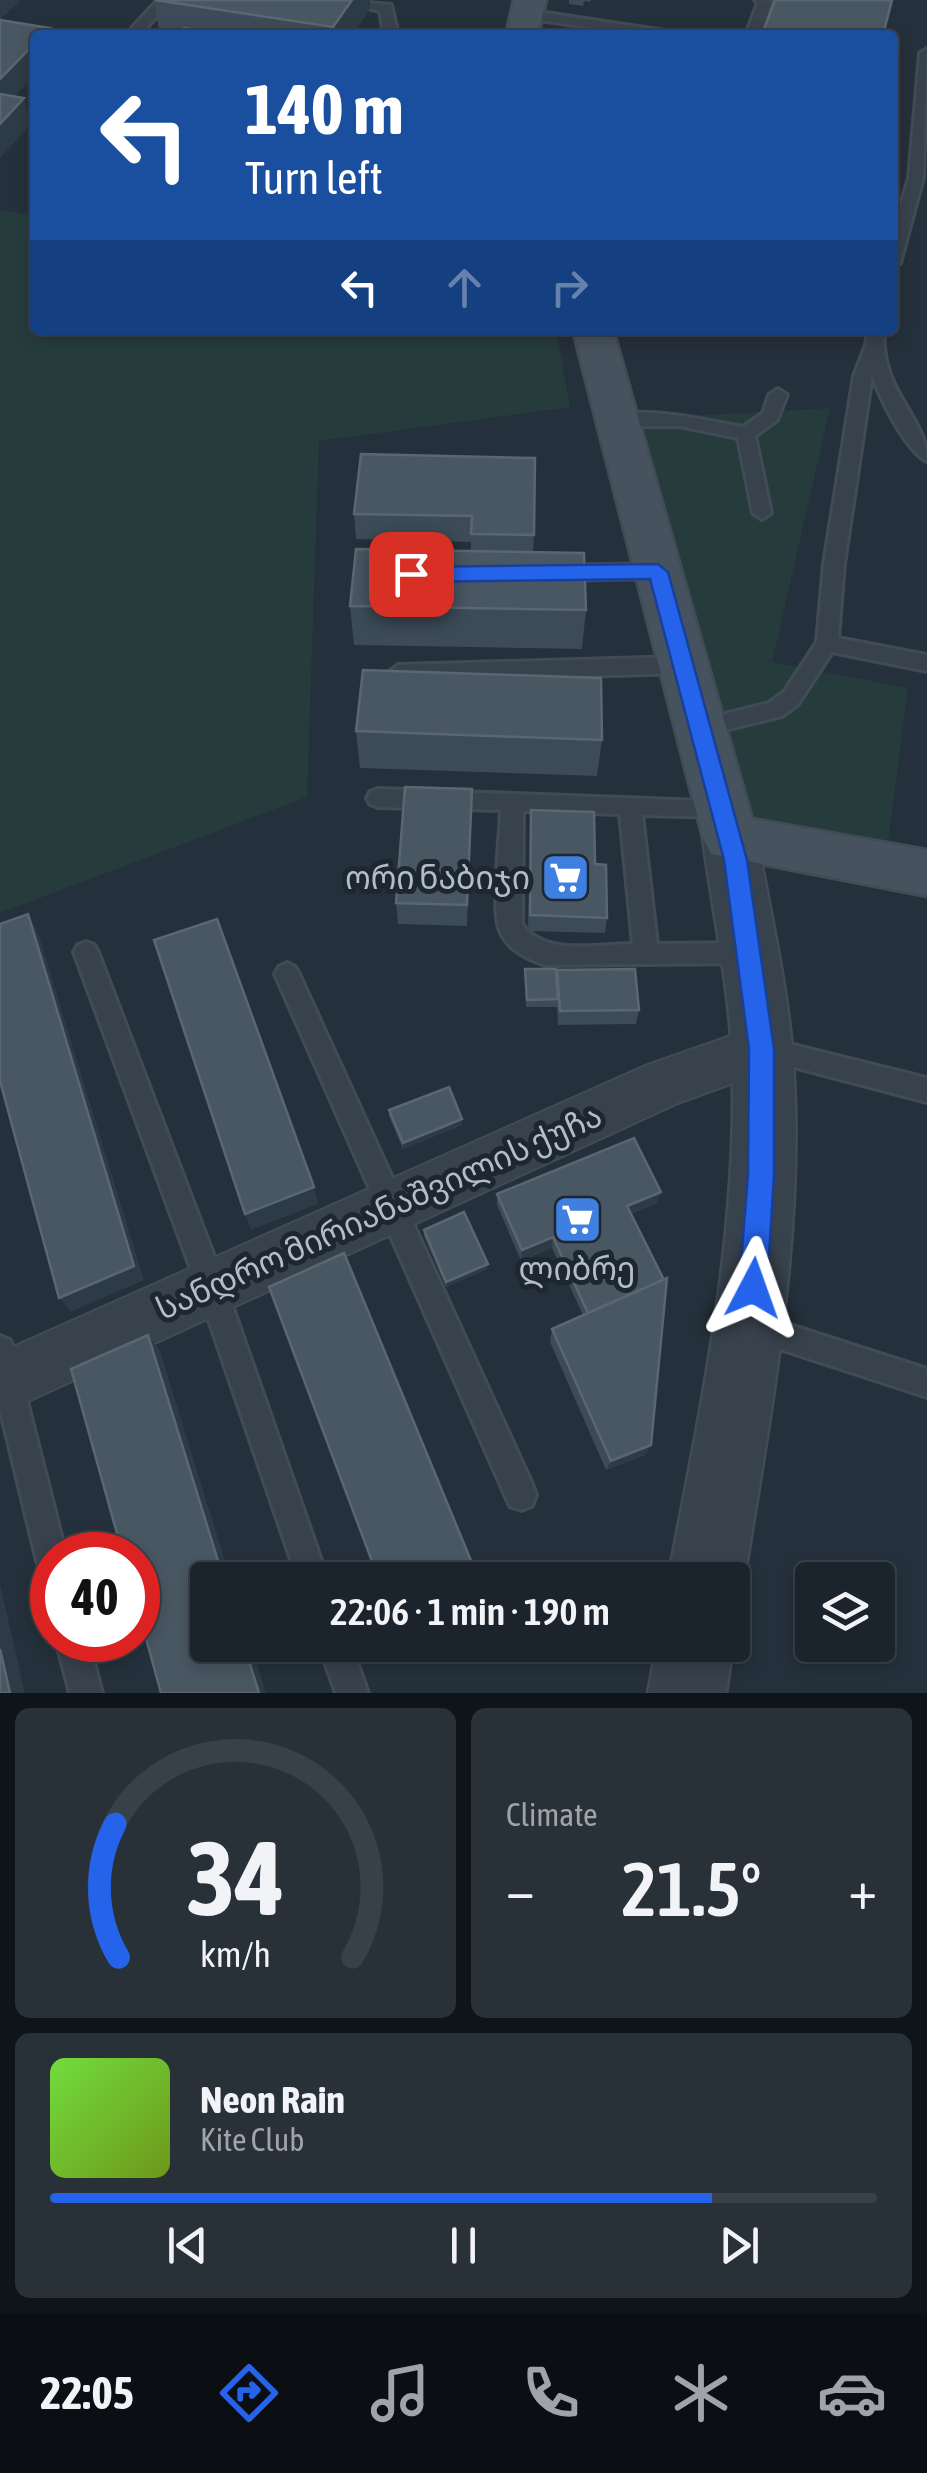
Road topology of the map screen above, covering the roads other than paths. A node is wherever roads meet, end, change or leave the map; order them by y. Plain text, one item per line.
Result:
1 (165, 0) edge
2 (341, 0) edge
3 (764, 0) edge
4 (526, 16) edge
5 (140, 30) edge
6 (390, 30) edge
7 (628, 30) edge
8 (755, 30) edge
9 (927, 53) edge
10 (926, 71) edge
11 (919, 197) edge
12 (898, 248) edge
13 (593, 335) edge
14 (874, 340) edge
15 (778, 395) dead end
16 (617, 420) junction
17 (746, 434) junction
18 (927, 456) edge
19 (762, 513) dead end
20 (658, 572) junction
21 (526, 573) edge
22 (827, 644) junction
23 (927, 663) edge
24 (683, 664) junction
25 (370, 674) edge
26 (700, 728) junction
27 (378, 798) dead end
28 (512, 802) junction
29 (630, 806) junction
30 (726, 823) junction
31 (927, 873) edge
32 (86, 952) dead end
33 (748, 953) junction
34 (646, 954) junction
35 (287, 974) dead end
36 (762, 1049) junction
37 (927, 1090) edge
38 (392, 1206) junction
39 (212, 1288) junction
40 (750, 1326) junction
41 (2, 1371) edge
42 (927, 1383) edge
43 (521, 1495) dead end
44 (44, 1532) edge
45 (307, 1562) edge
46 (709, 1562) edge
47 (78, 1662) edge
48 (341, 1662) edge
49 (692, 1662) edge
50 (86, 1693) edge
51 (352, 1693) edge
52 (687, 1693) edge

1 - 5 lane
2 - 6 lane
3 - 8 lane
4 - 7 lane
9 - 10 lane
10 - 11 lane
11 - 12 lane
13 - 16 main road
14 - 18 lane
14 - 22 lane
15 - 17 lane
16 - 17 lane
16 - 20 main road
17 - 19 lane
20 - 21 lane
20 - 24 main road
22 - 23 lane
22 - 26 lane
24 - 25 lane
24 - 26 main road
26 - 30 main road
27 - 28 lane
28 - 29 lane
28 - 34 lane
29 - 30 lane
29 - 34 lane
30 - 31 main road
30 - 33 street
32 - 39 lane
33 - 34 lane
33 - 36 street
35 - 38 lane
36 - 37 lane
36 - 38 street, სანდრო მირიანაშვილის ქუჩა
36 - 40 street
38 - 39 street, სანდრო მირიანაშვილის ქუჩა
38 - 43 lane
39 - 41 street, სანდრო მირიანაშვილის ქუჩა
39 - 45 lane
40 - 42 lane
40 - 46 street
41 - 44 lane
47 - 50 lane
48 - 51 lane
49 - 52 street

